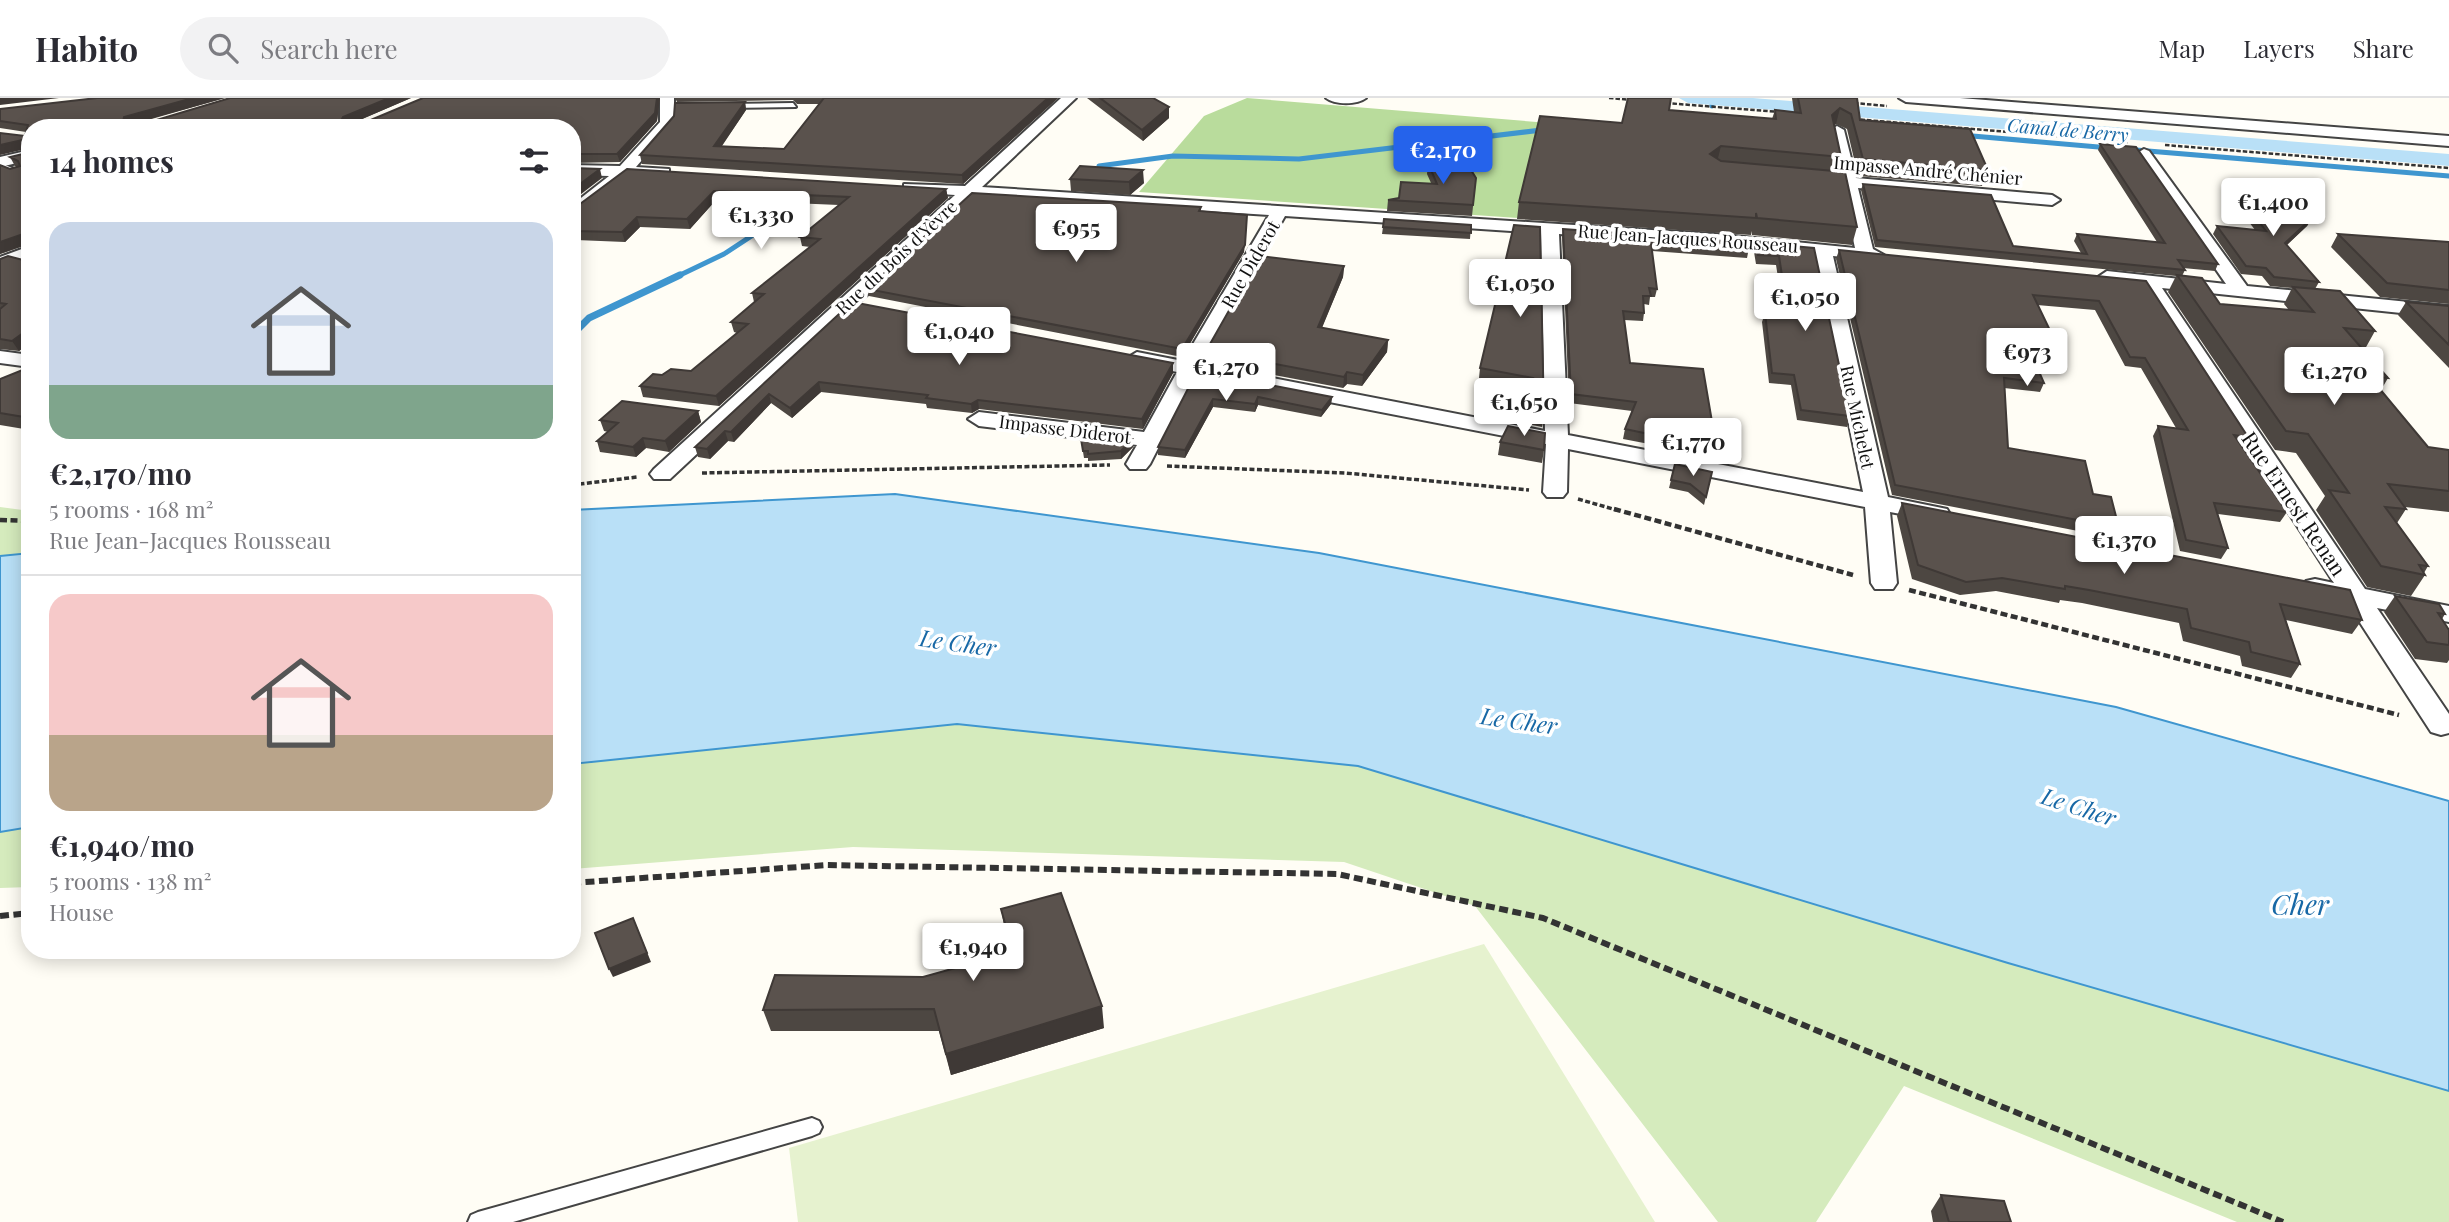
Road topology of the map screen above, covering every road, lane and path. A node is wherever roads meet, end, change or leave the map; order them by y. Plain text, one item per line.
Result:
1 (1069, 98) edge
2 (1333, 98) edge
3 (1359, 98) edge
4 (1609, 98) edge
5 (1906, 98) edge
6 (1640, 101) edge
7 (1654, 102) edge
8 (673, 104) edge
9 (710, 106) edge
10 (793, 106) dead end
11 (1791, 113) edge
12 (1842, 124) joint
13 (2449, 141) edge
14 (2144, 147) junction
15 (21, 158) edge
16 (0, 164) edge
17 (2449, 168) edge
18 (581, 170) edge
19 (625, 170) junction
20 (676, 173) edge
21 (19, 174) edge
22 (1795, 178) edge
23 (1847, 182) junction
24 (890, 186) edge
25 (967, 191) junction
26 (2052, 200) dead end
27 (581, 207) edge
28 (1280, 211) junction
29 (1550, 228) junction
30 (1822, 249) junction
31 (1866, 254) junction
32 (1892, 256) edge
33 (2094, 276) edge
34 (2148, 281) junction
35 (2241, 290) junction
36 (849, 302) junction
37 (876, 307) edge
38 (2449, 312) edge
39 (1120, 354) edge
40 (0, 357) edge
41 (21, 360) edge
42 (1189, 368) junction
43 (698, 413) edge
44 (724, 416) junction
45 (979, 419) dead end
46 (1557, 439) junction
47 (1151, 440) junction
48 (1138, 464) junction
49 (662, 474) junction
50 (581, 484) edge
51 (1555, 492) junction
52 (1877, 502) junction
53 (1957, 518) edge
54 (0, 520) edge
55 (21, 521) edge
56 (1884, 583) junction
57 (2293, 583) edge
58 (2357, 596) junction
59 (2449, 614) edge
60 (2441, 726) joint
61 (581, 882) edge
62 (21, 914) edge
63 (0, 916) edge
64 (812, 1127) dead end
65 (478, 1222) edge
66 (2283, 1222) edge

1 - 25 street, Rue du Bois d'Yèvre
2 - 3 street
4 - 6 path
5 - 13 street
7 - 11 path
8 - 19 street
9 - 10 lane
12 - 14 path
12 - 23 street
14 - 17 path
14 - 35 street
15 - 16 street
16 - 21 lane
18 - 19 street
19 - 20 street
19 - 27 street
22 - 23 street, Impasse André Chénier
23 - 26 street, Impasse André Chénier
23 - 31 street
24 - 25 street, Rue Jean-Jacques Rousseau
25 - 28 street, Rue Jean-Jacques Rousseau
25 - 36 street, Rue du Bois d'Yèvre
28 - 29 street, Rue Jean-Jacques Rousseau
28 - 42 street, Rue Diderot
29 - 30 street, Rue Jean-Jacques Rousseau
29 - 46 street
30 - 31 street, Rue Jean-Jacques Rousseau
30 - 52 street, Rue Michelet
31 - 32 street, Rue Jean-Jacques Rousseau
33 - 34 street
34 - 35 street
34 - 58 street, Rue Ernest Renan
35 - 38 street
36 - 37 street
36 - 44 street, Rue du Bois d'Yèvre
39 - 42 street
40 - 41 street
42 - 46 street
42 - 47 street, Rue Diderot
43 - 44 street
44 - 49 street, Rue du Bois d'Yèvre
45 - 47 street, Impasse Diderot
46 - 51 street
46 - 52 street
47 - 48 street, Rue Diderot
48 - 49 path
48 - 51 path
49 - 50 path
51 - 56 path
52 - 53 street
52 - 56 street, Rue Michelet
54 - 55 path
56 - 60 path
57 - 58 street
58 - 59 street
58 - 60 street, Rue Ernest Renan
61 - 66 path
62 - 63 path
64 - 65 lane

